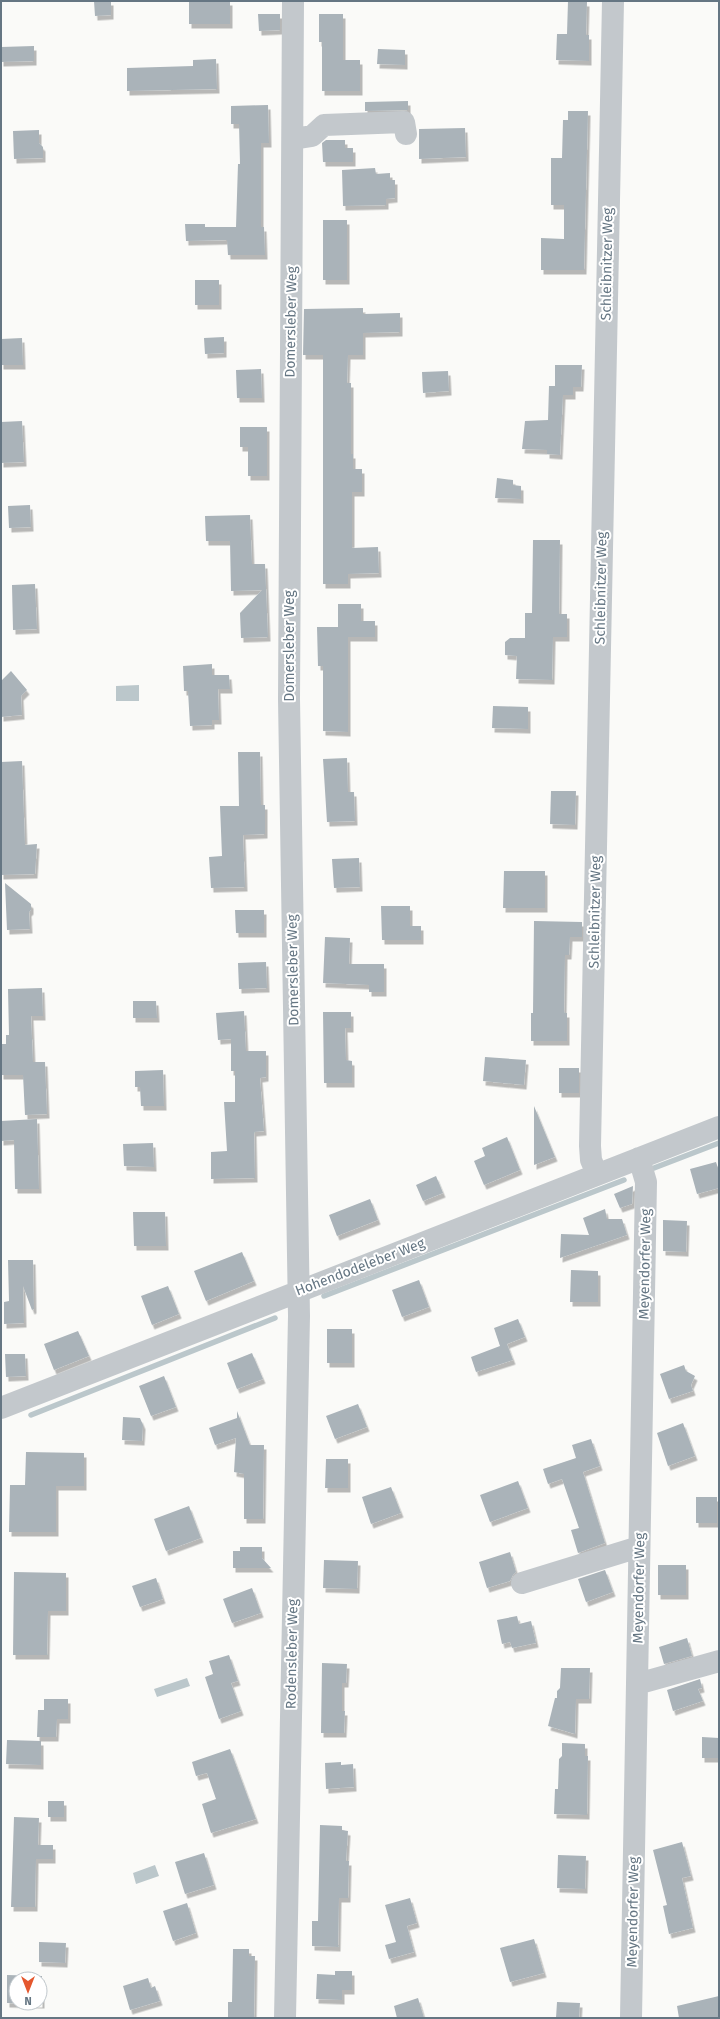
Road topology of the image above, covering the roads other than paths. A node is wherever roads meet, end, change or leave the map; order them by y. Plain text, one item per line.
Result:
1 (293, 1) edge
2 (613, 1) edge
3 (406, 134) dead end
4 (293, 139) junction
5 (719, 1127) edge
6 (639, 1158) junction
7 (597, 1174) junction
8 (298, 1291) junction
9 (1, 1408) edge
10 (639, 1547) junction
11 (522, 1582) dead end
12 (719, 1661) edge
13 (637, 1684) junction
14 (285, 2018) edge
15 (631, 2018) edge

1 - 4 street, Domersleber Weg
2 - 7 street, Schleibnitzer Weg
3 - 4 street
4 - 8 street, Domersleber Weg
5 - 6 street, Hohendodeleber Weg
6 - 7 street, Hohendodeleber Weg
6 - 10 street, Meyendorfer Weg
7 - 8 street, Hohendodeleber Weg
8 - 9 street, Hohendodeleber Weg
8 - 14 street, Rodensleber Weg
10 - 11 street
10 - 13 street, Meyendorfer Weg
12 - 13 street
13 - 15 street, Meyendorfer Weg

